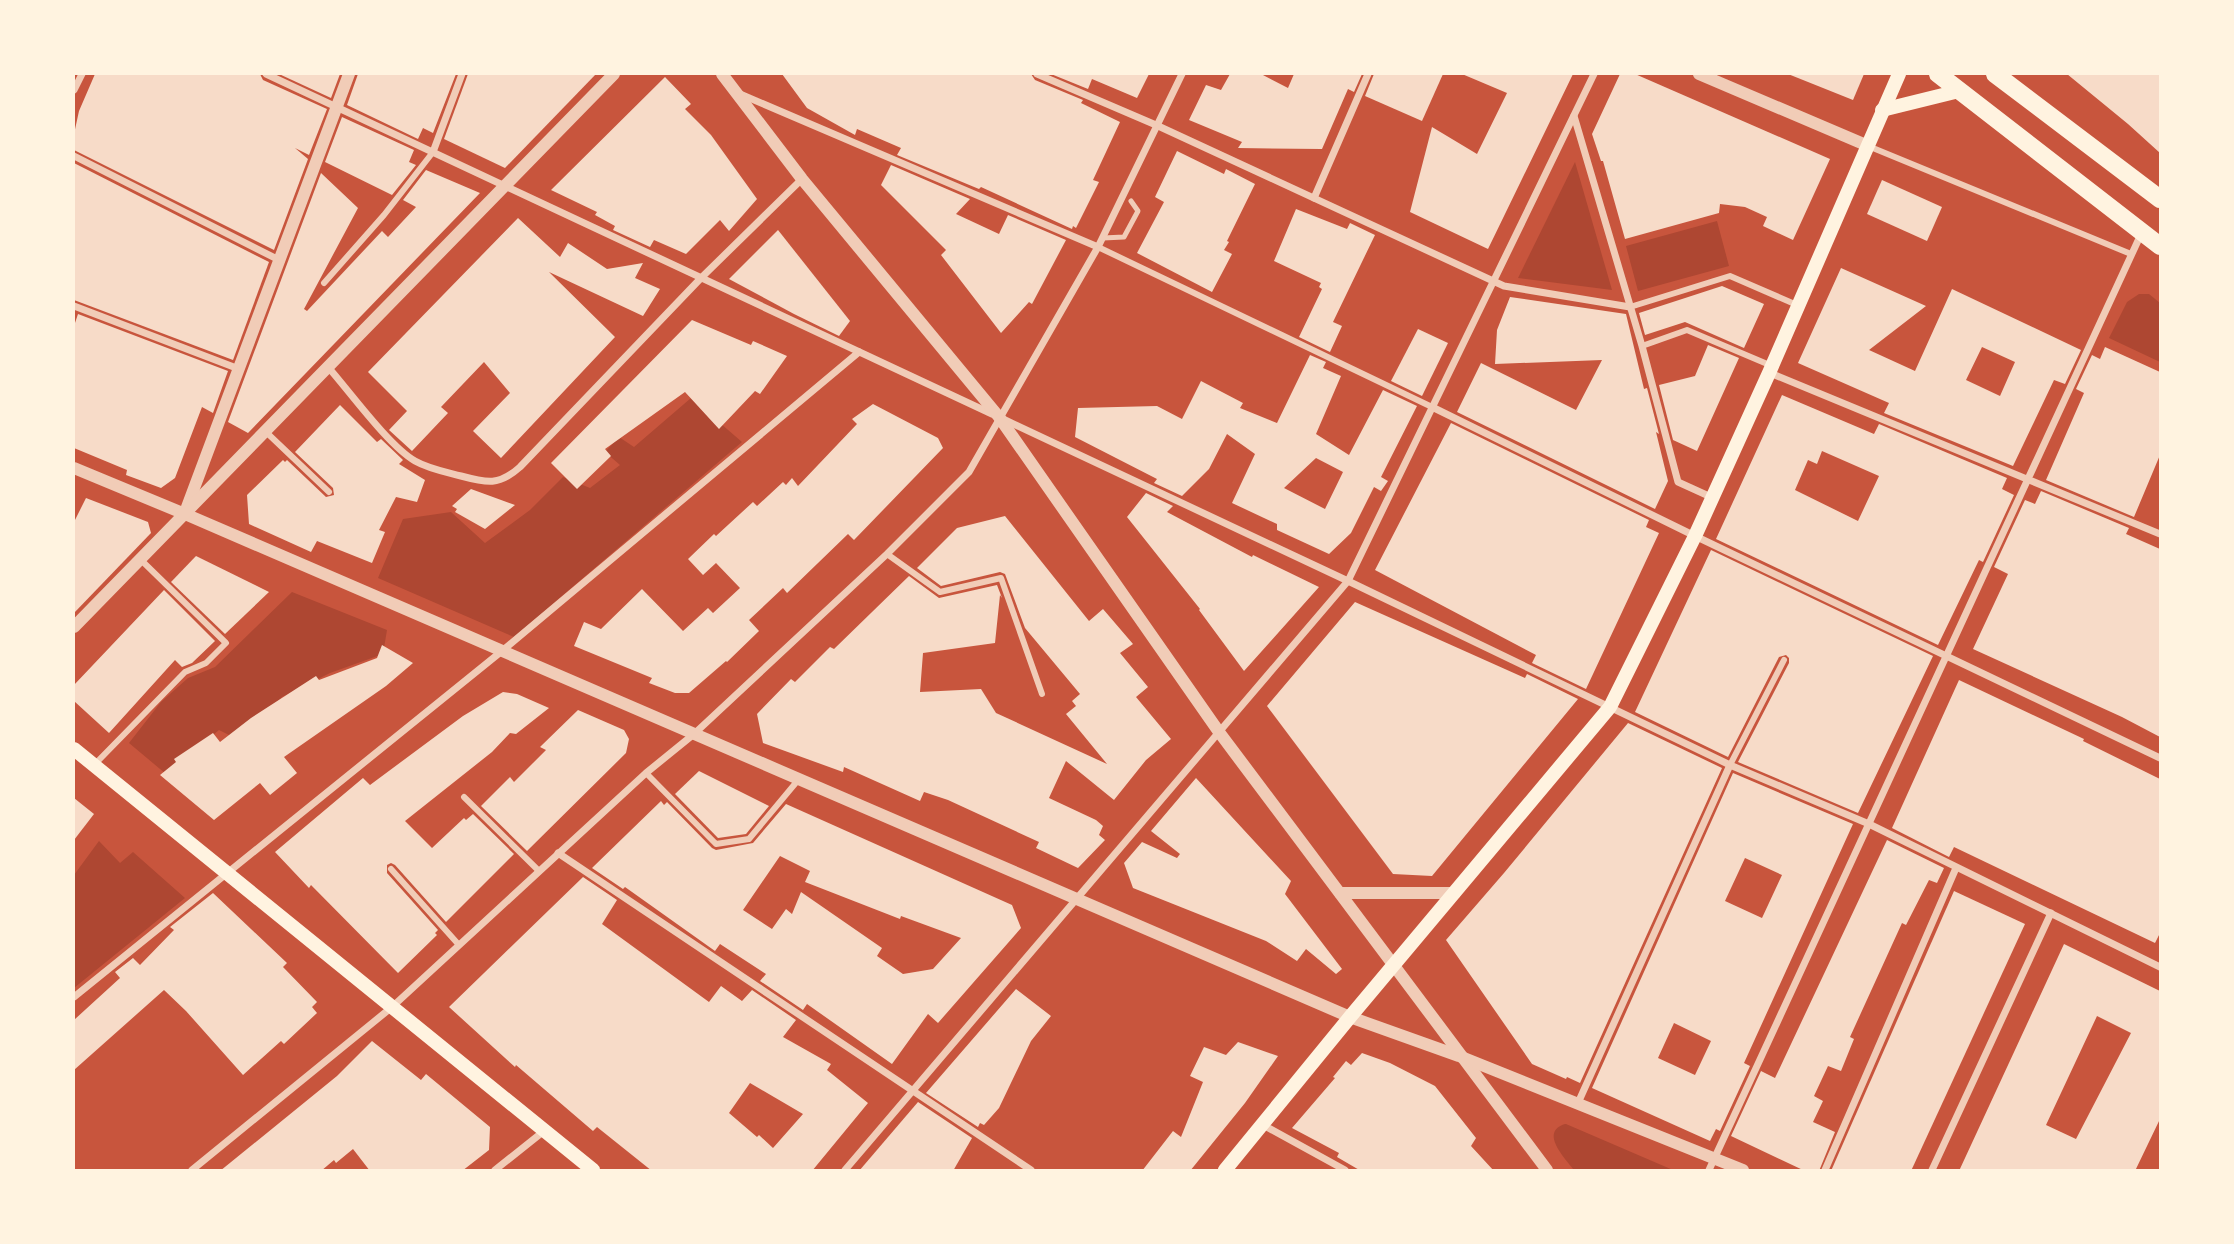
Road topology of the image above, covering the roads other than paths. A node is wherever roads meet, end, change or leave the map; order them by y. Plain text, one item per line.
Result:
1 (82, 74) edge
2 (266, 74) edge
3 (349, 74) edge
4 (462, 74) edge
5 (614, 74) edge
6 (722, 74) edge
7 (1037, 74) edge
8 (1182, 74) edge
9 (1368, 74) edge
10 (1594, 74) edge
11 (1699, 74) edge
12 (1899, 74) edge
13 (1938, 74) edge
14 (1995, 74) edge
15 (74, 90) edge
16 (1959, 91) junction
17 (736, 92) junction
18 (336, 107) junction
19 (1882, 110) junction
20 (1574, 115) junction
21 (1156, 125) junction
22 (1866, 145) junction
23 (433, 152) junction
24 (74, 156) edge
25 (802, 179) junction
26 (505, 186) junction
27 (1314, 198) junction
28 (2161, 199) edge
29 (1132, 201) dead end
30 (2142, 231) junction
31 (1103, 238) junction
32 (2161, 246) edge
33 (1098, 247) junction
34 (2132, 254) junction
35 (279, 260) junction
36 (701, 278) junction
37 (1493, 281) junction
38 (324, 283) dead end
39 (74, 306) edge
40 (1798, 306) junction
41 (1630, 307) junction
42 (1642, 346) junction
43 (859, 352) junction
44 (328, 367) junction
45 (239, 369) junction
46 (1770, 370) junction
47 (1432, 407) junction
48 (999, 417) junction
49 (265, 431) junction
50 (74, 468) edge
51 (2027, 480) junction
52 (329, 492) dead end
53 (1711, 497) junction
54 (184, 514) junction
55 (2161, 534) edge
56 (1695, 536) junction
57 (887, 554) junction
58 (141, 559) junction
59 (1348, 581) junction
60 (74, 628) edge
61 (502, 651) junction
62 (1946, 656) junction
63 (1784, 660) dead end
64 (1042, 694) dead end
65 (1610, 707) junction
66 (1219, 732) junction
67 (694, 734) junction
68 (74, 749) edge
69 (2161, 758) edge
70 (94, 765) junction
71 (1731, 765) junction
72 (646, 773) junction
73 (799, 779) junction
74 (464, 797) dead end
75 (1869, 824) junction
76 (558, 853) junction
77 (1956, 868) junction
78 (391, 869) dead end
79 (539, 871) junction
80 (226, 873) junction
81 (1340, 893) junction
82 (1455, 893) junction
83 (1077, 899) junction
84 (2051, 913) junction
85 (459, 945) junction
86 (1394, 964) junction
87 (2161, 967) edge
88 (74, 998) edge
89 (392, 1007) junction
90 (1350, 1017) junction
91 (1459, 1056) junction
92 (913, 1091) junction
93 (1578, 1103) junction
94 (1262, 1125) junction
95 (544, 1131) junction
96 (1330, 1162) junction
97 (1712, 1165) edge
98 (849, 1169) edge
99 (1543, 1169) edge
100 (192, 1171) edge
101 (495, 1171) edge
102 (593, 1171) edge
103 (1031, 1171) edge
104 (1225, 1171) edge
105 (1326, 1171) edge
106 (1345, 1171) edge
107 (1743, 1171) edge
108 (1825, 1171) edge
109 (1931, 1171) edge

1 - 15 street
2 - 18 street
3 - 18 street
4 - 23 street
5 - 26 street
6 - 17 street
7 - 21 street
8 - 21 street
9 - 27 street
10 - 20 street
11 - 22 street
12 - 19 main road
13 - 16 main road
14 - 28 main road
16 - 19 main road
16 - 30 main road
17 - 25 street
17 - 33 street
18 - 23 street
18 - 35 street
19 - 22 main road
20 - 37 street
20 - 41 street
21 - 27 street
21 - 31 street
22 - 34 street
22 - 40 main road
23 - 26 street
23 - 38 street
24 - 35 street
25 - 36 street
25 - 48 street
26 - 36 street
26 - 44 street
27 - 37 street
29 - 31 lane
30 - 32 main road
30 - 34 street
31 - 33 street
33 - 47 street
33 - 48 street
34 - 51 street
35 - 45 street
36 - 43 street
36 - 44 street
37 - 41 street
37 - 47 street
39 - 45 street
40 - 41 street
40 - 46 main road
41 - 42 street
42 - 46 street
42 - 53 street
43 - 48 street
43 - 61 street
44 - 49 street
45 - 54 street
46 - 51 street
46 - 53 main road
47 - 56 street
47 - 59 street
48 - 57 street
48 - 59 street
48 - 66 street
49 - 52 street
49 - 54 street
50 - 54 street
51 - 55 street
51 - 62 street
53 - 56 main road
54 - 58 street
54 - 61 street
56 - 62 street
56 - 65 main road
57 - 64 street
57 - 67 street
58 - 60 street
58 - 70 street
59 - 65 street
59 - 66 street
61 - 67 street
61 - 80 street
62 - 69 street
62 - 75 street
63 - 71 street
65 - 71 street
65 - 82 main road
66 - 81 street
66 - 83 street
67 - 72 street
67 - 73 street
68 - 70 main road
70 - 80 main road
71 - 75 street
71 - 93 street
72 - 73 street
72 - 76 street
73 - 83 street
74 - 79 street
75 - 77 street
75 - 97 street
76 - 79 street
76 - 92 street
77 - 84 street
77 - 108 street
78 - 85 street
79 - 85 street
80 - 88 street
80 - 89 main road
81 - 82 street
81 - 86 street
82 - 86 main road
83 - 90 street
83 - 92 street
84 - 87 street
84 - 109 street
85 - 89 street
86 - 90 main road
86 - 91 street
89 - 95 main road
89 - 100 street
90 - 91 street
90 - 94 main road
91 - 93 street
91 - 99 street
92 - 98 street
92 - 103 street
93 - 97 street
94 - 96 street
94 - 104 main road
95 - 101 street
95 - 102 main road
96 - 105 street
96 - 106 street
97 - 107 street

